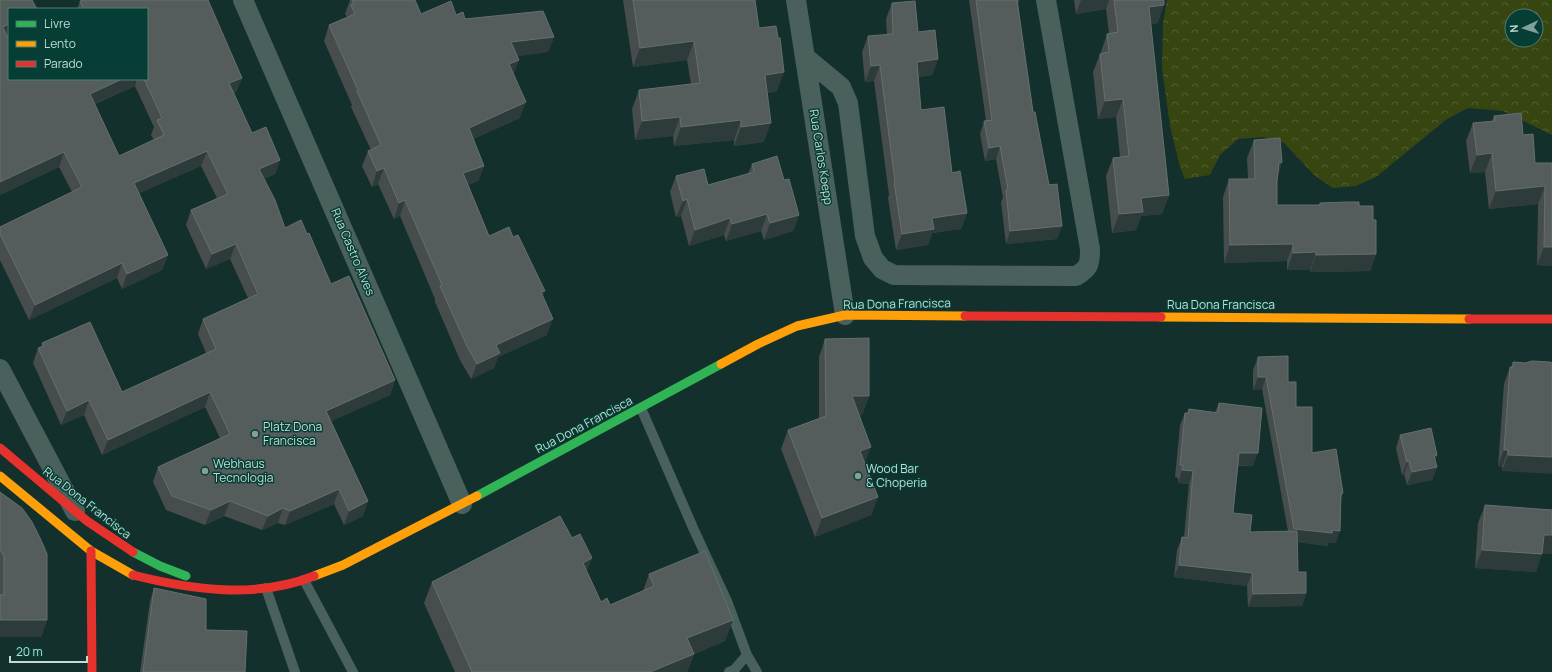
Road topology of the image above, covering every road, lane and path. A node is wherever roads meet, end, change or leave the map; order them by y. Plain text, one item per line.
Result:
1 (243, 0) edge
2 (796, 0) edge
3 (1046, 0) edge
4 (806, 58) junction
5 (845, 315) junction
6 (1552, 319) edge
7 (0, 369) edge
8 (641, 408) junction
9 (0, 448) edge
10 (0, 476) edge
11 (462, 504) junction
12 (75, 511) junction
13 (91, 551) junction
14 (304, 580) junction
15 (266, 588) junction
16 (234, 590) junction
17 (747, 655) junction
18 (92, 672) edge
19 (295, 672) edge
20 (354, 672) edge
21 (730, 672) edge
22 (757, 672) edge

1 - 11 street, Rua Castro Alves
2 - 4 street, Rua Carlos Koepp
3 - 4 street
4 - 5 street, Rua Carlos Koepp
5 - 6 main road, Rua Dona Francisca
5 - 8 main road, Rua Dona Francisca
7 - 12 street
8 - 11 main road, Rua Dona Francisca
8 - 17 lane
9 - 12 main road, Rua Dona Francisca
10 - 13 main road, Rua Dona Francisca
11 - 14 main road, Rua Dona Francisca
12 - 13 main road
12 - 16 main road, Rua Dona Francisca
13 - 16 main road, Rua Dona Francisca
13 - 18 main road
14 - 15 main road, Rua Dona Francisca
14 - 20 lane
15 - 16 main road, Rua Dona Francisca
15 - 19 lane
17 - 21 lane
17 - 22 lane

